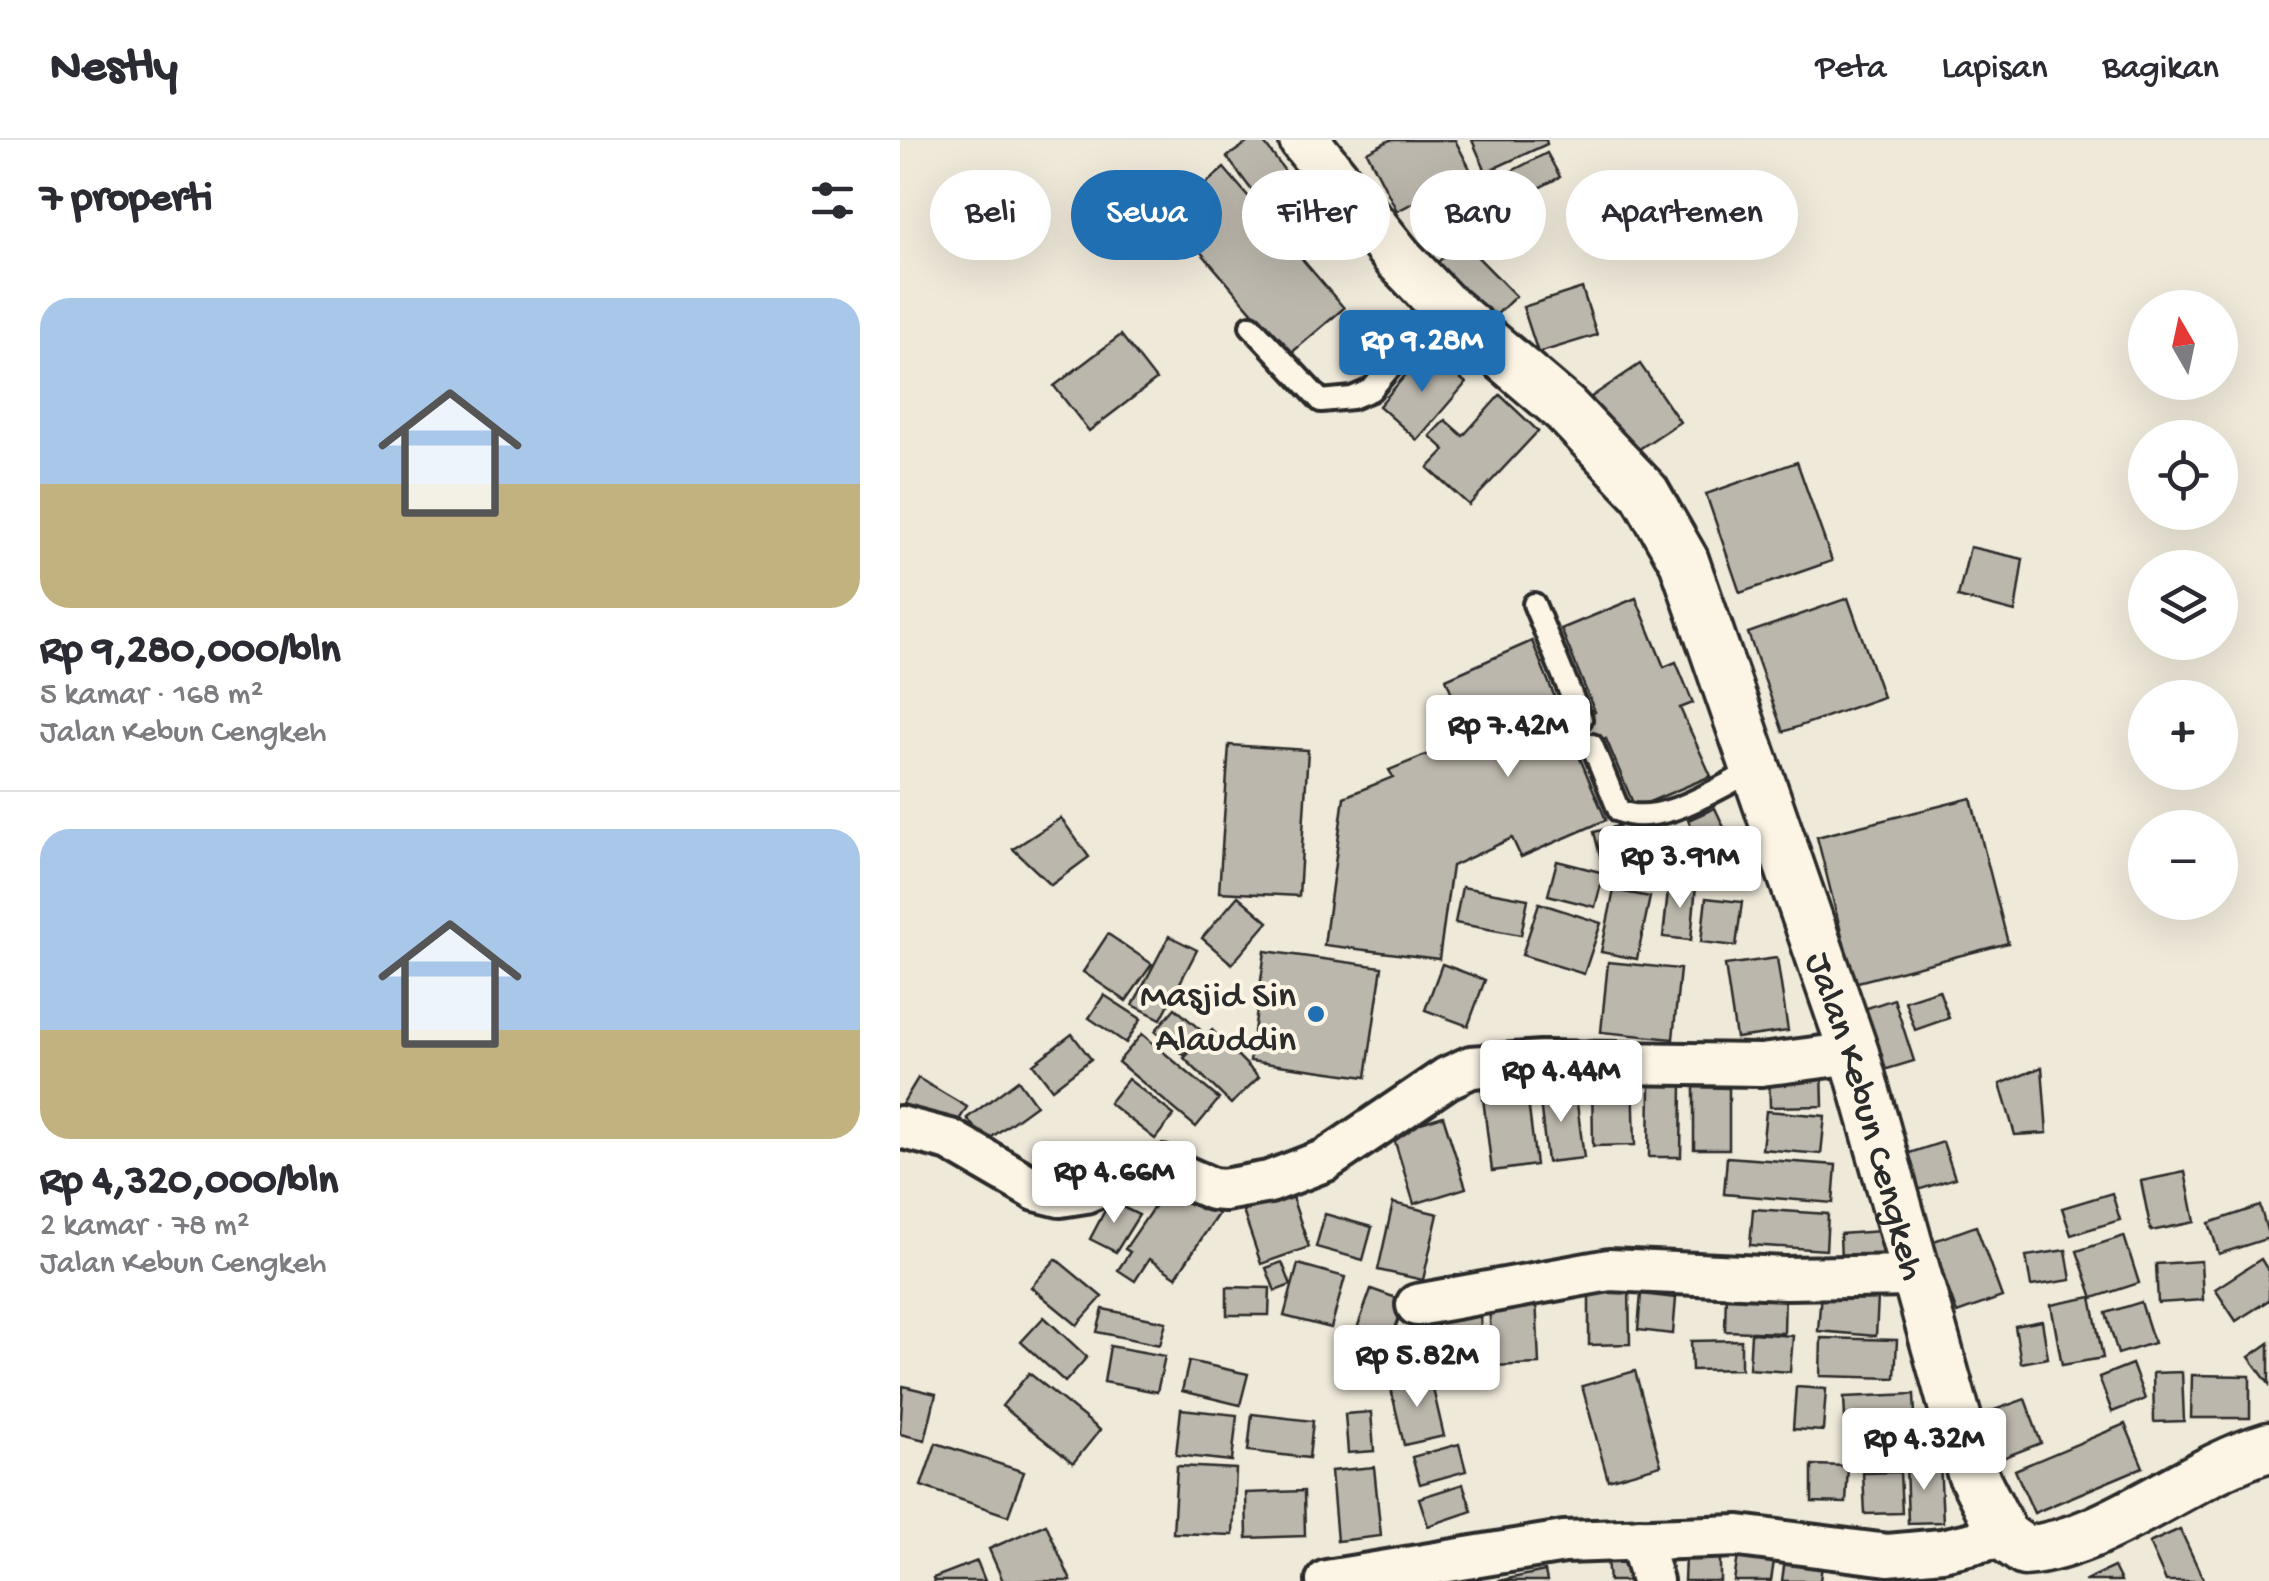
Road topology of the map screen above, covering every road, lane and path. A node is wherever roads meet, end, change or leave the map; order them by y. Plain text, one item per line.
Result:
1 (1304, 140) edge
2 (1443, 305) junction
3 (1251, 326) dead end
4 (1534, 604) dead end
5 (1581, 719) dead end
6 (1592, 745) dead end
7 (1756, 769) junction
8 (1854, 1053) junction
9 (900, 1127) edge
10 (1916, 1276) junction
11 (1417, 1306) dead end
12 (2269, 1447) edge
13 (1640, 1538) junction
14 (2023, 1556) edge
15 (1340, 1580) edge
16 (1652, 1581) edge

1 - 2 street, Jalan Kebun Cengkeh
2 - 3 lane
2 - 7 street, Jalan Kebun Cengkeh
4 - 5 lane
6 - 7 lane
7 - 8 street, Jalan Kebun Cengkeh
8 - 9 street
8 - 10 street, Jalan Kebun Cengkeh
10 - 11 street
10 - 14 street, Jalan Kebun Cengkeh
12 - 14 street
13 - 14 street
13 - 15 street
13 - 16 street

